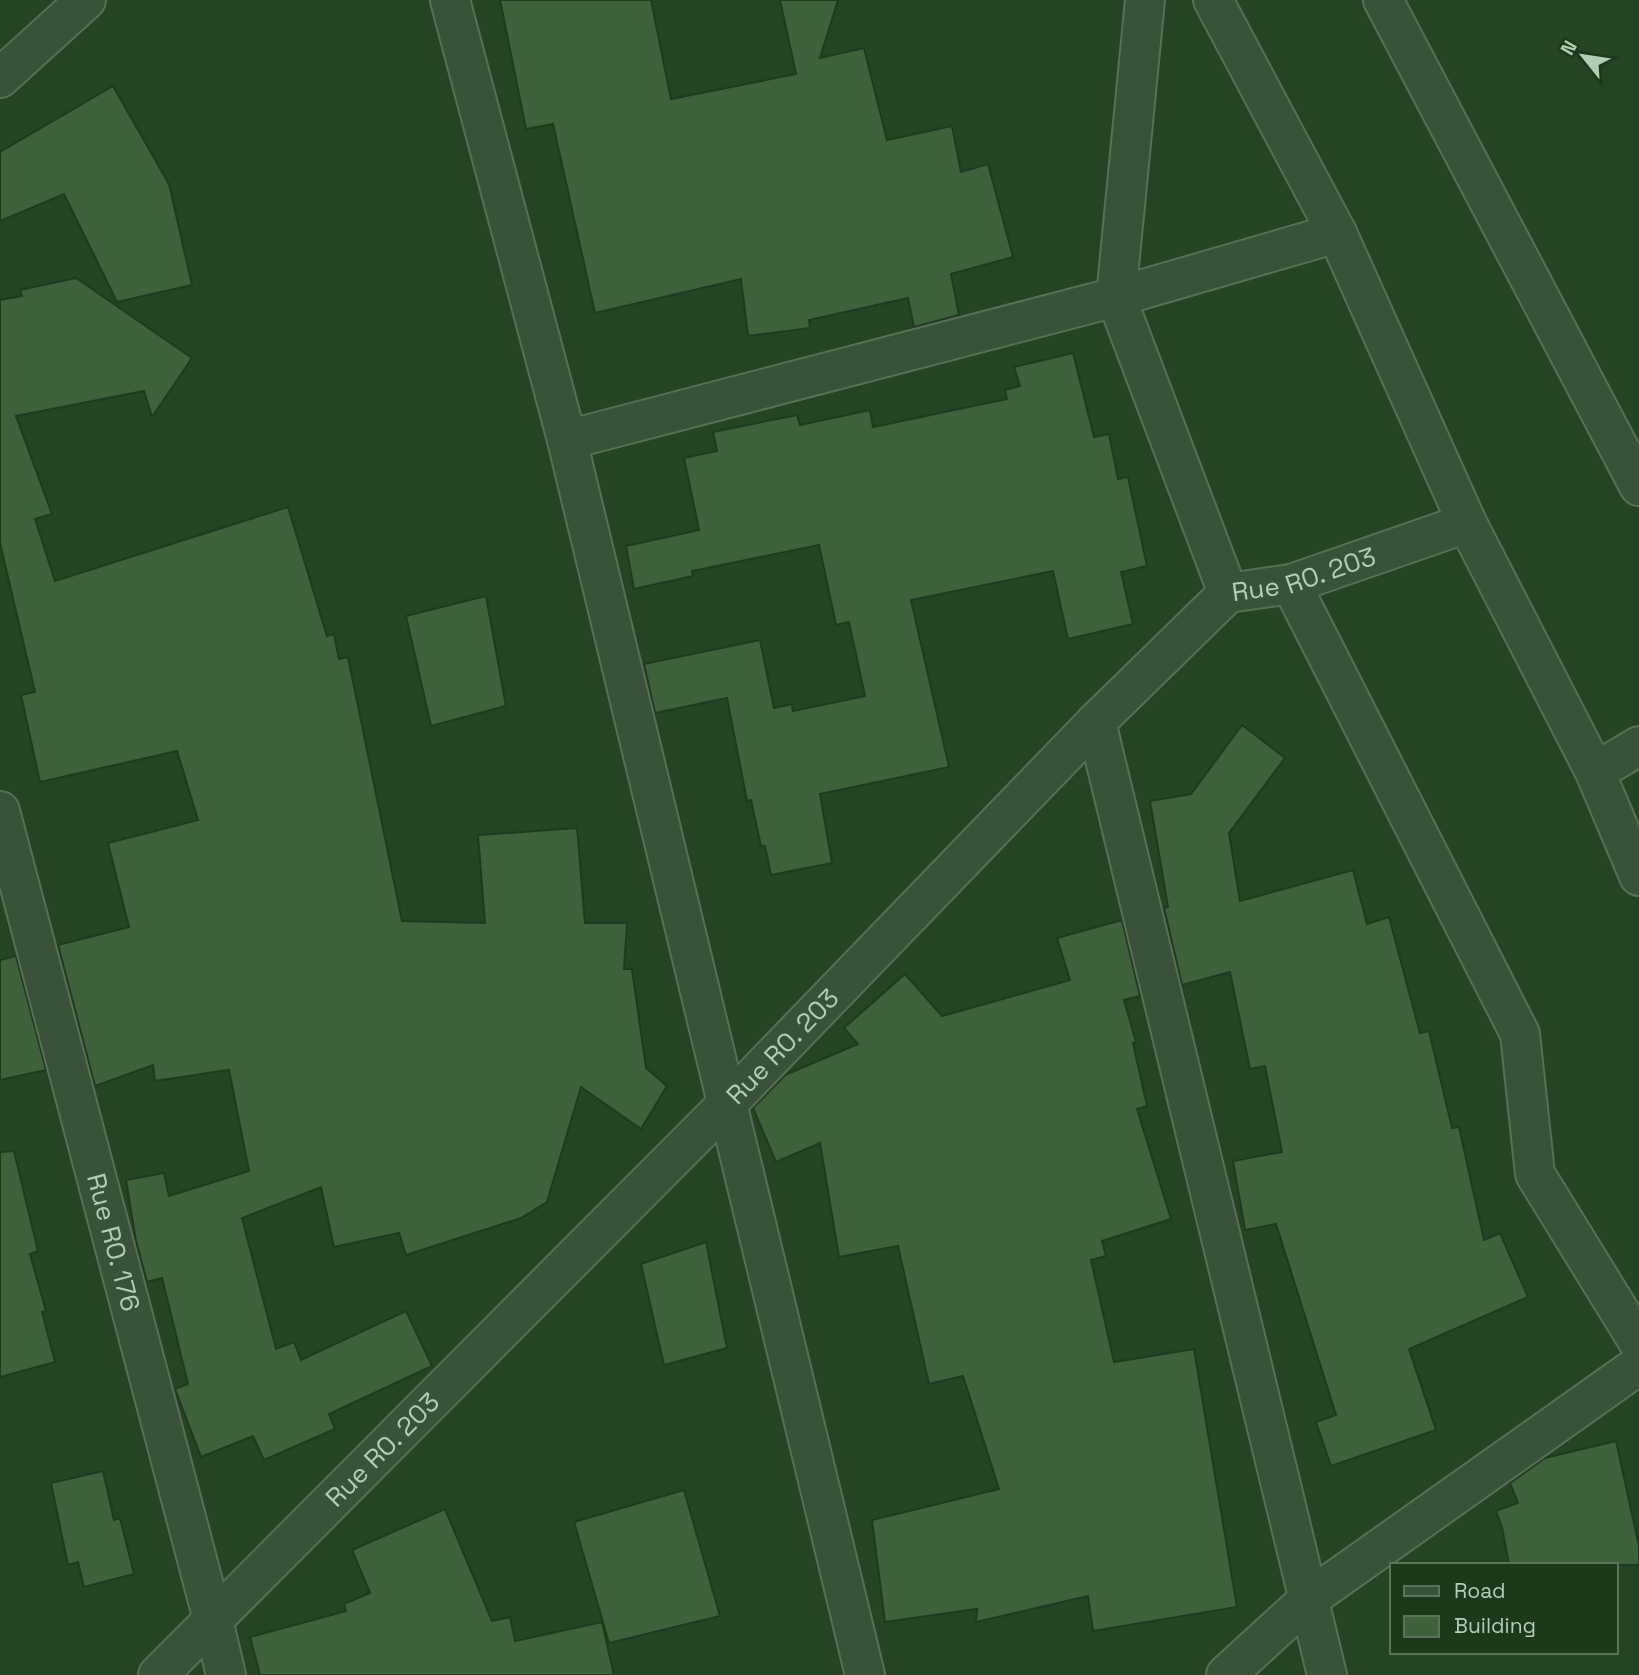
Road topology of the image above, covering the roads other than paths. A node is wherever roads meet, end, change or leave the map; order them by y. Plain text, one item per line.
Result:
1 (86, 0) edge
2 (450, 0) edge
3 (1145, 0) edge
4 (1213, 0) edge
5 (1383, 0) edge
6 (0, 79) edge
7 (1337, 233) junction
8 (1116, 297) junction
9 (567, 440) junction
10 (1639, 486) edge
11 (1467, 523) junction
12 (1291, 584) junction
13 (1228, 593) junction
14 (1096, 722) junction
15 (1639, 746) edge
16 (1595, 772) junction
17 (0, 811) edge
18 (1639, 876) edge
19 (727, 1104) junction
20 (1639, 1343) edge
21 (1639, 1365) edge
22 (1310, 1598) junction
23 (213, 1620) junction
24 (158, 1675) edge
25 (226, 1675) edge
26 (865, 1675) edge
27 (1226, 1675) edge
28 (1328, 1675) edge

1 - 6 street
2 - 9 street
3 - 8 street
4 - 7 street
5 - 10 street
7 - 8 street
7 - 11 street
8 - 9 street
8 - 13 street
9 - 19 street
11 - 12 street, Rue RO. 203
11 - 16 street
12 - 13 street, Rue RO. 203
12 - 20 street
13 - 14 street, Rue RO. 203
14 - 19 street, Rue RO. 203
14 - 22 street
15 - 16 street
16 - 18 street
17 - 23 street, Rue RO. 176
19 - 23 street, Rue RO. 203
19 - 26 street
21 - 22 street
22 - 27 street
22 - 28 street
23 - 24 street, Rue RO. 203
23 - 25 street, Rue RO. 176

